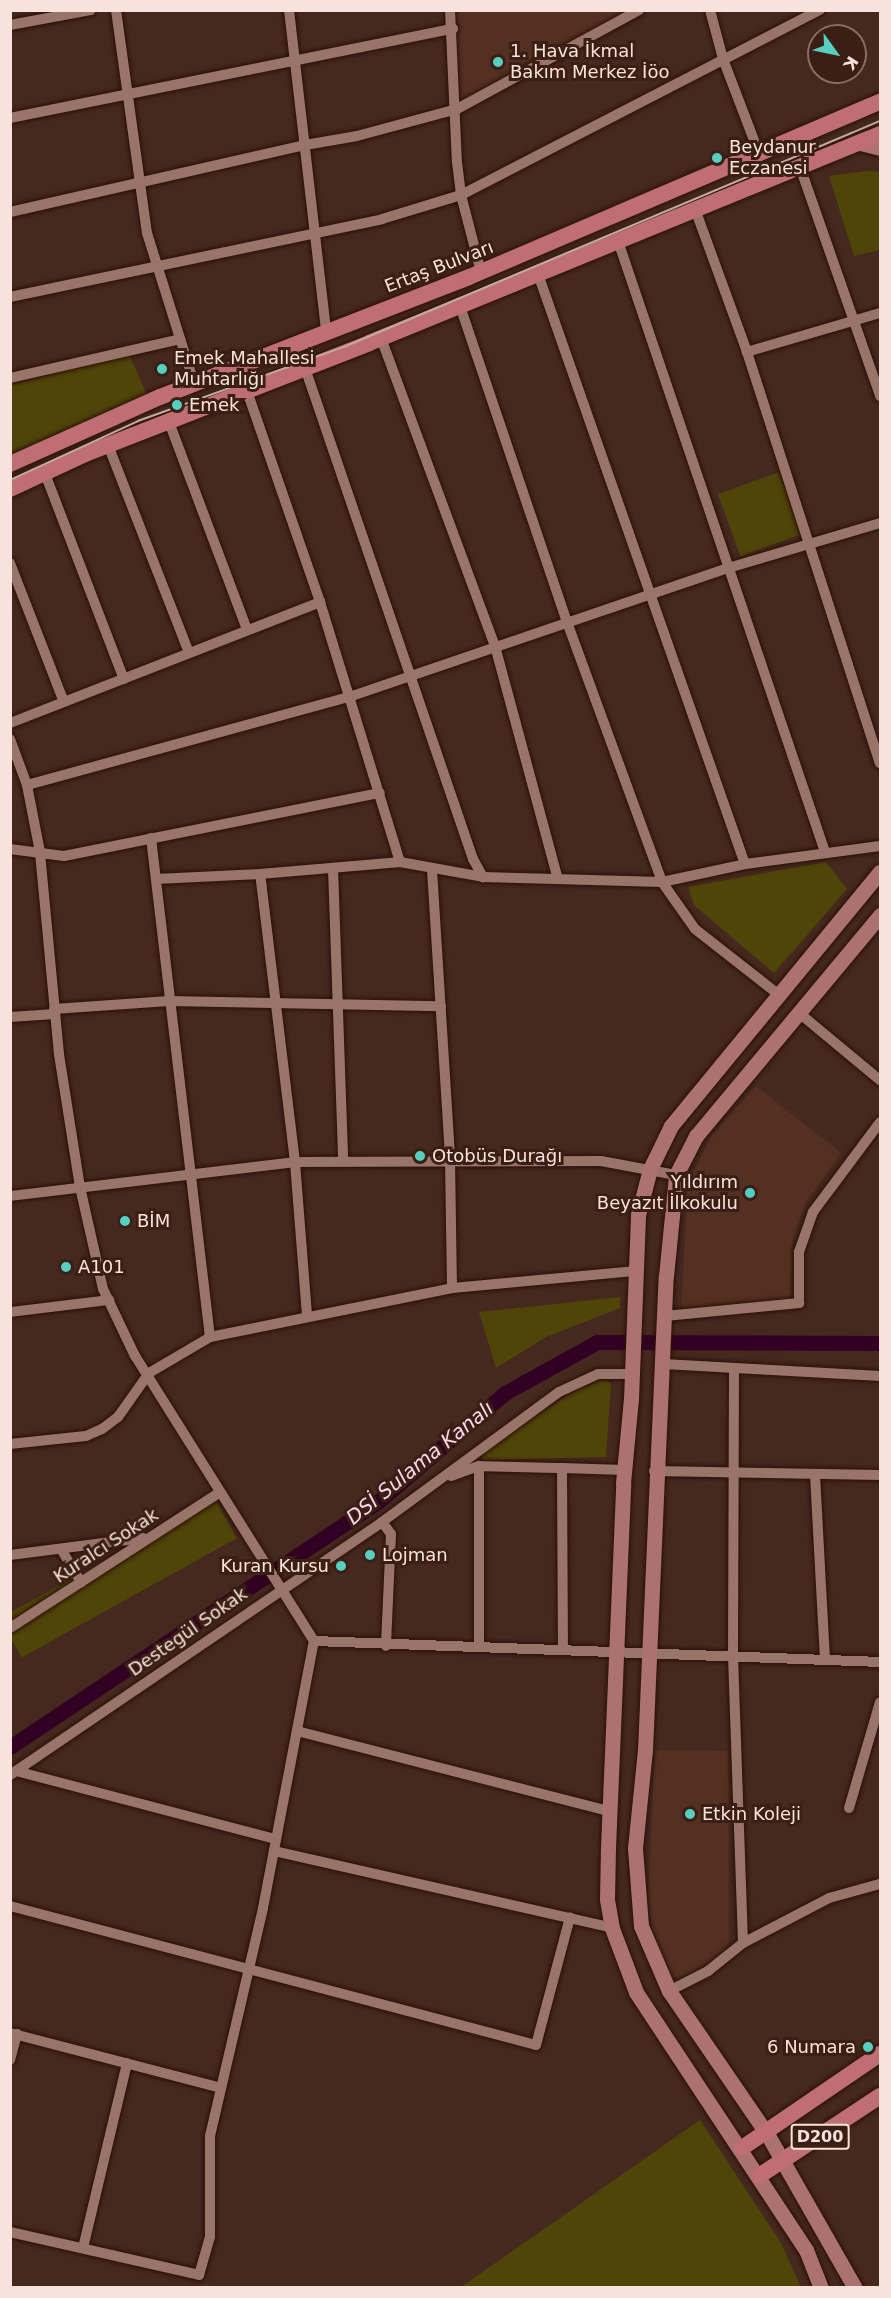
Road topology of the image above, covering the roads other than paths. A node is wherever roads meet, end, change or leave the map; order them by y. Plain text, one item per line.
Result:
1 (91, 10) edge
2 (116, 10) edge
3 (289, 10) edge
4 (461, 10) edge
5 (639, 10) edge
6 (710, 10) edge
7 (820, 10) edge
8 (450, 13) edge
9 (10, 26) edge
10 (453, 29) junction
11 (294, 59) junction
12 (723, 59) junction
13 (126, 93) junction
14 (880, 102) edge
15 (457, 109) junction
16 (10, 118) edge
17 (880, 134) edge
18 (860, 143) junction
19 (304, 144) junction
20 (880, 148) edge
21 (760, 156) junction
22 (800, 167) junction
23 (138, 182) junction
24 (461, 195) junction
25 (695, 209) junction
26 (10, 212) edge
27 (315, 233) junction
28 (618, 241) junction
29 (157, 267) junction
30 (481, 272) junction
31 (538, 274) junction
32 (10, 297) edge
33 (460, 306) junction
34 (880, 313) edge
35 (856, 320) junction
36 (326, 331) junction
37 (381, 338) junction
38 (180, 339) junction
39 (747, 352) junction
40 (305, 368) junction
41 (10, 378) edge
42 (194, 383) junction
43 (248, 391) junction
44 (880, 396) edge
45 (169, 422) junction
46 (108, 445) junction
47 (10, 464) edge
48 (44, 471) junction
49 (10, 489) edge
50 (880, 523) edge
51 (811, 543) junction
52 (10, 563) edge
53 (728, 568) junction
54 (652, 595) junction
55 (320, 602) junction
56 (567, 622) junction
57 (247, 630) junction
58 (495, 646) junction
59 (189, 653) junction
60 (410, 678) junction
61 (124, 679) junction
62 (349, 697) junction
63 (64, 702) junction
64 (10, 723) edge
65 (10, 739) edge
66 (880, 764) edge
67 (27, 785) junction
68 (380, 793) junction
69 (151, 838) junction
70 (880, 846) edge
71 (10, 849) edge
72 (40, 852) junction
73 (825, 852) junction
74 (400, 862) junction
75 (745, 864) junction
76 (333, 868) junction
77 (432, 870) junction
78 (880, 872) edge
79 (260, 874) junction
80 (483, 877) junction
81 (156, 879) junction
82 (558, 879) junction
83 (662, 882) junction
84 (880, 915) edge
85 (778, 994) junction
86 (169, 1001) junction
87 (278, 1003) junction
88 (335, 1004) junction
89 (441, 1006) junction
90 (55, 1012) junction
91 (798, 1012) junction
92 (10, 1017) edge
93 (880, 1080) edge
94 (880, 1122) edge
95 (450, 1160) junction
96 (343, 1161) junction
97 (295, 1162) junction
98 (650, 1169) junction
99 (190, 1172) junction
100 (676, 1175) junction
101 (80, 1187) junction
102 (10, 1196) edge
103 (634, 1271) junction
104 (452, 1288) junction
105 (109, 1300) junction
106 (10, 1312) edge
107 (307, 1315) junction
108 (665, 1323) junction
109 (210, 1337) junction
110 (665, 1361) junction
111 (630, 1366) junction
112 (734, 1368) junction
113 (149, 1373) junction
114 (880, 1376) edge
115 (10, 1444) edge
116 (479, 1466) junction
117 (562, 1468) junction
118 (624, 1470) junction
119 (654, 1471) junction
120 (733, 1475) junction
121 (815, 1475) junction
122 (880, 1476) edge
123 (440, 1479) junction
124 (220, 1492) junction
125 (382, 1522) junction
126 (147, 1538) junction
127 (61, 1549) junction
128 (10, 1555) edge
129 (81, 1582) junction
130 (280, 1583) junction
131 (10, 1628) edge
132 (314, 1641) junction
133 (386, 1646) junction
134 (478, 1646) junction
135 (562, 1650) junction
136 (617, 1652) junction
137 (647, 1653) junction
138 (732, 1656) junction
139 (825, 1660) junction
140 (880, 1662) edge
141 (880, 1701) edge
142 (297, 1731) junction
143 (14, 1773) edge
144 (849, 1808) dead end
145 (609, 1811) junction
146 (275, 1839) junction
147 (274, 1851) junction
148 (880, 1884) edge
149 (10, 1906) edge
150 (570, 1917) junction
151 (612, 1928) junction
152 (743, 1943) junction
153 (249, 1968) junction
154 (669, 1991) junction
155 (14, 2033) edge
156 (880, 2054) edge
157 (10, 2060) edge
158 (128, 2063) junction
159 (221, 2088) junction
160 (880, 2096) edge
161 (767, 2134) junction
162 (742, 2148) junction
163 (783, 2162) junction
164 (759, 2176) junction
165 (10, 2232) edge
166 (83, 2248) junction
167 (821, 2288) edge
168 (855, 2288) edge

1 - 9 street
2 - 13 street
3 - 11 street
4 - 8 street
5 - 15 street
6 - 12 street
7 - 12 street
8 - 10 street
10 - 11 street
10 - 15 street
11 - 13 street
11 - 19 street
12 - 21 street
12 - 24 street
13 - 16 street
13 - 23 street
14 - 21 main road, Ertaş Bulvarı
15 - 19 street
15 - 24 street
17 - 18 main road
18 - 20 main road
18 - 22 main road
19 - 23 street
19 - 27 street
21 - 30 main road, Ertaş Bulvarı
22 - 25 main road
22 - 35 street
23 - 26 street
23 - 29 street
24 - 27 street
24 - 30 street
25 - 28 main road
25 - 39 street
27 - 29 street
27 - 36 street
28 - 31 main road
28 - 53 street
29 - 32 street
29 - 38 street
30 - 36 main road, Ertaş Bulvarı
31 - 33 main road
31 - 54 street
33 - 37 main road
33 - 56 street
34 - 35 street
35 - 39 street
35 - 44 street
36 - 42 main road, Ertaş Bulvarı
37 - 40 main road
37 - 58 street
38 - 41 street
38 - 42 street
39 - 51 street
40 - 43 main road
40 - 60 street
42 - 47 main road, Ertaş Bulvarı
43 - 45 main road
43 - 55 street
45 - 46 main road
45 - 57 street
46 - 48 main road
46 - 59 street
48 - 49 main road
48 - 61 street
50 - 51 street
51 - 53 street
51 - 66 street
52 - 63 street
53 - 54 street
53 - 73 street
54 - 56 street
54 - 75 street
55 - 57 street
55 - 62 street
56 - 58 street
56 - 83 street
57 - 59 street
58 - 60 street
58 - 82 street
59 - 61 street
60 - 62 street
60 - 80 street
61 - 63 street
62 - 67 street
62 - 68 street
63 - 64 street
65 - 67 street
67 - 72 street
68 - 69 street
68 - 74 street
69 - 72 street
69 - 81 street
70 - 73 street
71 - 72 street
72 - 90 street
73 - 75 street
74 - 76 street
74 - 77 street
75 - 83 street
76 - 79 street
76 - 88 street
77 - 80 street
77 - 89 street
78 - 85 main road
79 - 81 street
79 - 87 street
80 - 82 street
81 - 86 street
82 - 83 street
83 - 85 street
84 - 91 main road
85 - 98 main road
86 - 87 street
86 - 90 street
86 - 99 street
87 - 88 street
87 - 97 street
88 - 89 street
88 - 96 street
89 - 95 street
90 - 92 street
90 - 101 street
91 - 93 street
91 - 100 main road
94 - 108 street
95 - 96 street
95 - 98 street
95 - 104 street
96 - 97 street
97 - 99 street
97 - 107 street
98 - 100 street
98 - 103 main road
99 - 101 street
99 - 109 street
100 - 108 main road
101 - 102 street
101 - 105 street
103 - 104 street
103 - 111 main road
104 - 107 street
105 - 106 street
105 - 113 street
107 - 109 street
108 - 110 main road
109 - 113 street
110 - 112 street
110 - 119 main road
111 - 118 main road
111 - 123 street, Destegül Sokak
112 - 114 street
112 - 120 street
113 - 115 street
113 - 124 street
116 - 117 street
116 - 123 street
116 - 134 street
117 - 118 street
117 - 135 street
118 - 136 main road
119 - 120 street
119 - 137 main road
120 - 121 street
120 - 138 street
121 - 122 street
121 - 139 street
123 - 125 street, Destegül Sokak
124 - 126 street, Kuralcı Sokak
124 - 130 street
125 - 130 street, Destegül Sokak
125 - 133 street
126 - 127 street
126 - 129 street, Kuralcı Sokak
127 - 128 street
127 - 129 street
129 - 131 street, Kuralcı Sokak
130 - 132 street
130 - 143 street, Destegül Sokak
132 - 133 street
132 - 142 street
133 - 134 street
134 - 135 street
135 - 136 street
136 - 137 street
136 - 145 main road
137 - 138 street
137 - 154 main road
138 - 139 street
138 - 152 street
139 - 140 street
141 - 144 street
142 - 145 street
142 - 146 street
143 - 146 street
145 - 151 main road
146 - 147 street
147 - 150 street
147 - 153 street
148 - 152 street
149 - 153 street
150 - 151 street
150 - 153 street
151 - 162 main road
152 - 154 street
153 - 159 street
154 - 161 main road
155 - 157 street
155 - 158 street
156 - 161 main road
158 - 159 street
158 - 166 street
159 - 166 street
160 - 163 main road, D200
161 - 162 main road
161 - 163 main road
162 - 164 main road
163 - 164 main road, D200
163 - 168 main road
164 - 167 main road
165 - 166 street

